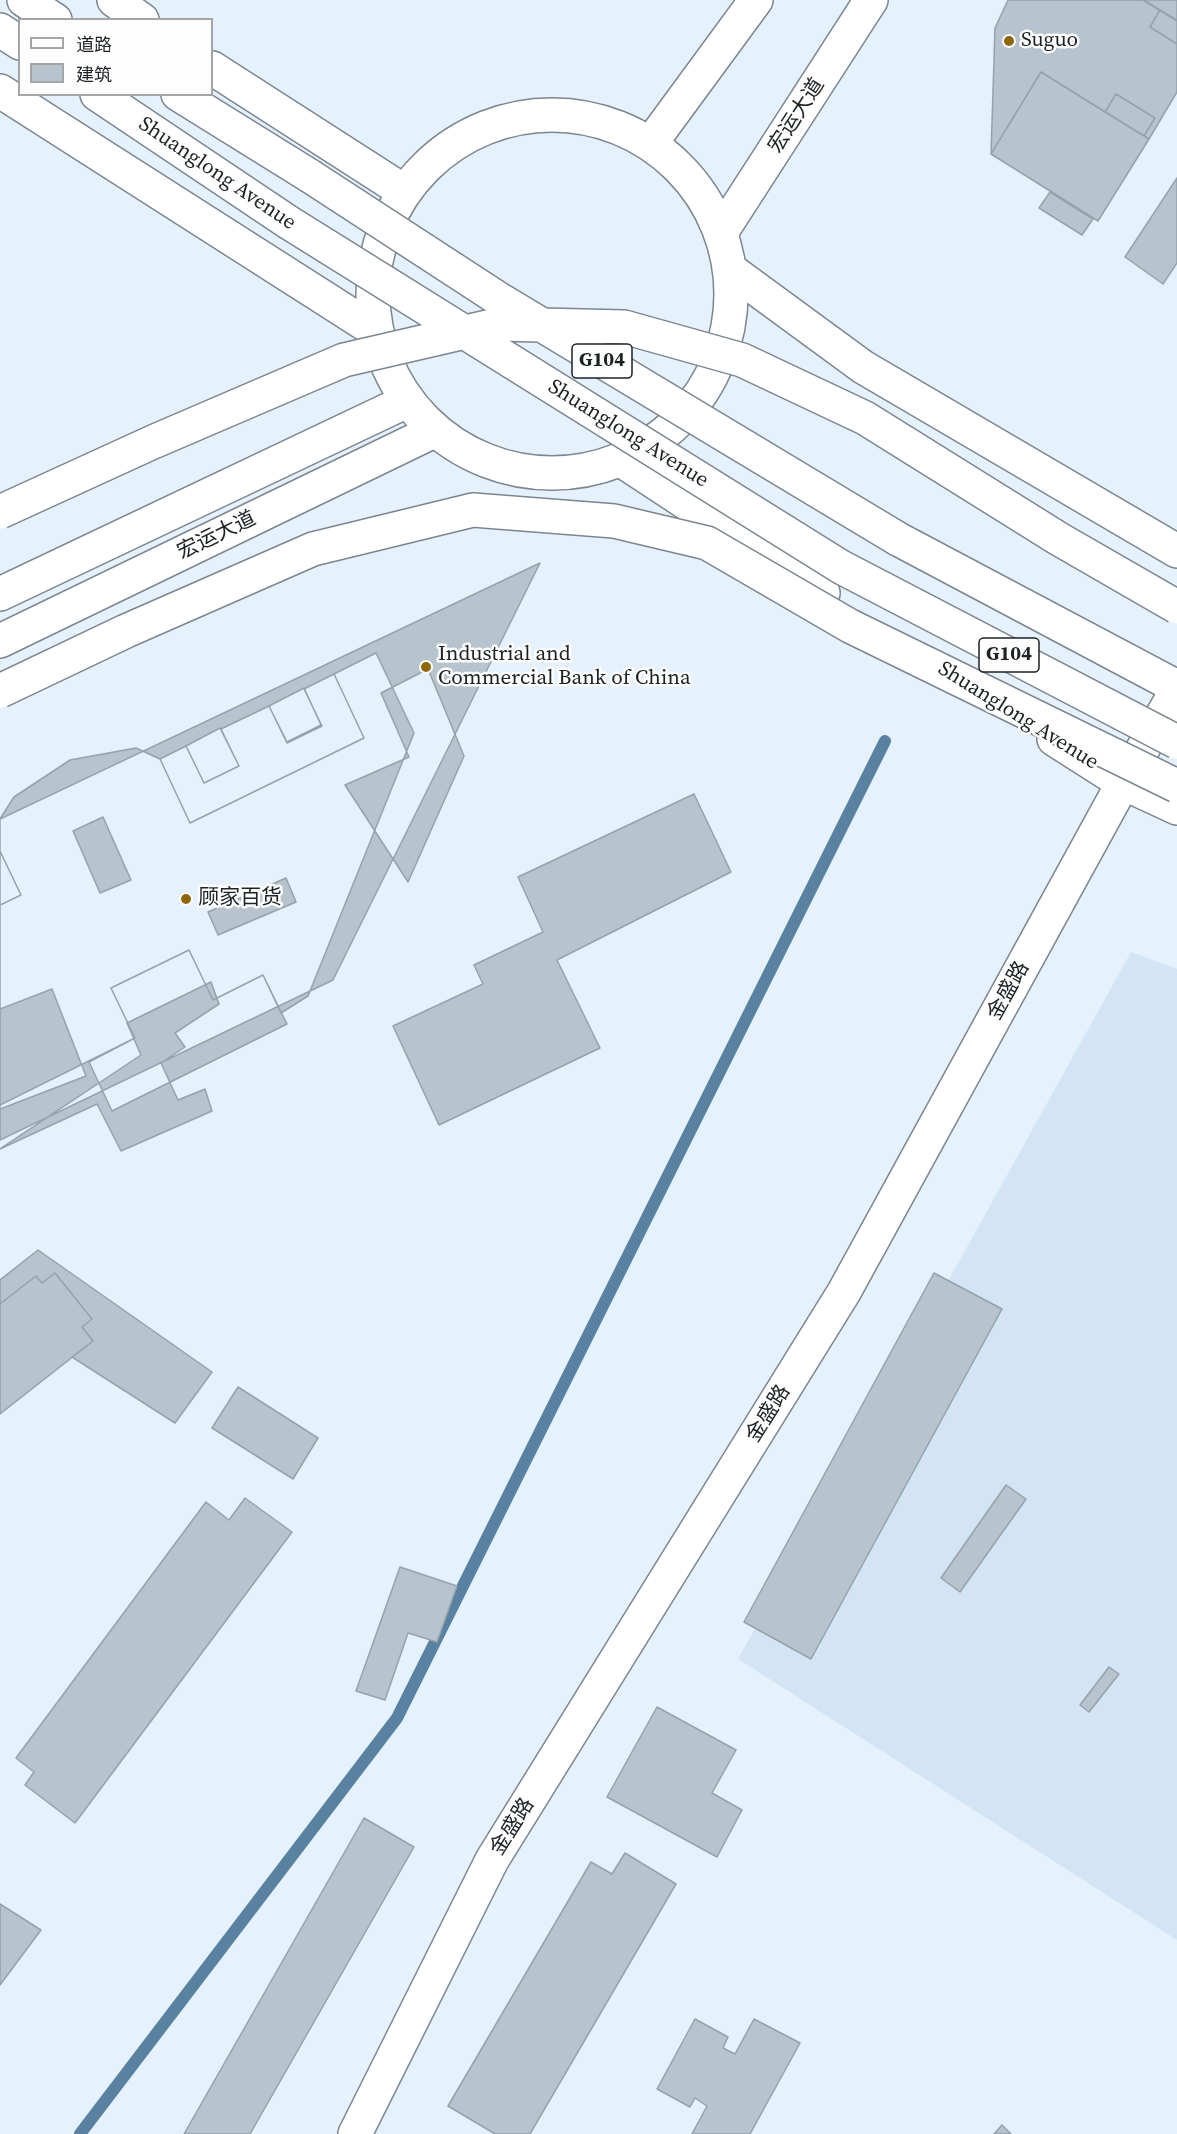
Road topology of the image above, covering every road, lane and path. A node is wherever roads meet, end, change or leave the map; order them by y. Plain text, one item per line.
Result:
1 (24, 0) edge
2 (114, 0) edge
3 (756, 0) edge
4 (871, 0) edge
5 (53, 18) edge
6 (139, 18) edge
7 (0, 30) edge
8 (18, 42) edge
9 (213, 69) edge
10 (0, 91) edge
11 (100, 96) edge
12 (180, 96) edge
13 (651, 143) junction
14 (405, 192) junction
15 (722, 231) junction
16 (732, 272) junction
17 (376, 332) junction
18 (407, 401) junction
19 (434, 431) junction
20 (621, 460) junction
21 (0, 512) edge
22 (1177, 551) edge
23 (0, 594) edge
24 (1177, 607) edge
25 (0, 641) edge
26 (1177, 688) edge
27 (0, 691) edge
28 (1177, 742) edge
29 (1123, 783) junction
30 (1177, 786) edge
31 (1177, 808) edge
32 (356, 2134) edge

1 - 5 main road
2 - 6 main road
3 - 13 main road
4 - 15 main road, 宏运大道
7 - 8 main road
9 - 14 main road
10 - 17 main road
11 - 28 main road, Shuanglong Avenue / G104, bridge
12 - 26 main road, Shuanglong Avenue / G104, bridge
13 - 14 main road
13 - 15 main road
14 - 17 main road
15 - 16 main road
16 - 20 main road
16 - 22 main road
17 - 18 main road
18 - 19 main road
18 - 23 main road, 宏运大道
19 - 20 main road
19 - 25 main road, 宏运大道
20 - 29 main road, Shuanglong Avenue / G104
21 - 24 main road, bridge
26 - 29 main road, 金盛路
27 - 30 main road, bridge
29 - 31 main road, Shuanglong Avenue / G104
29 - 32 main road, 金盛路

